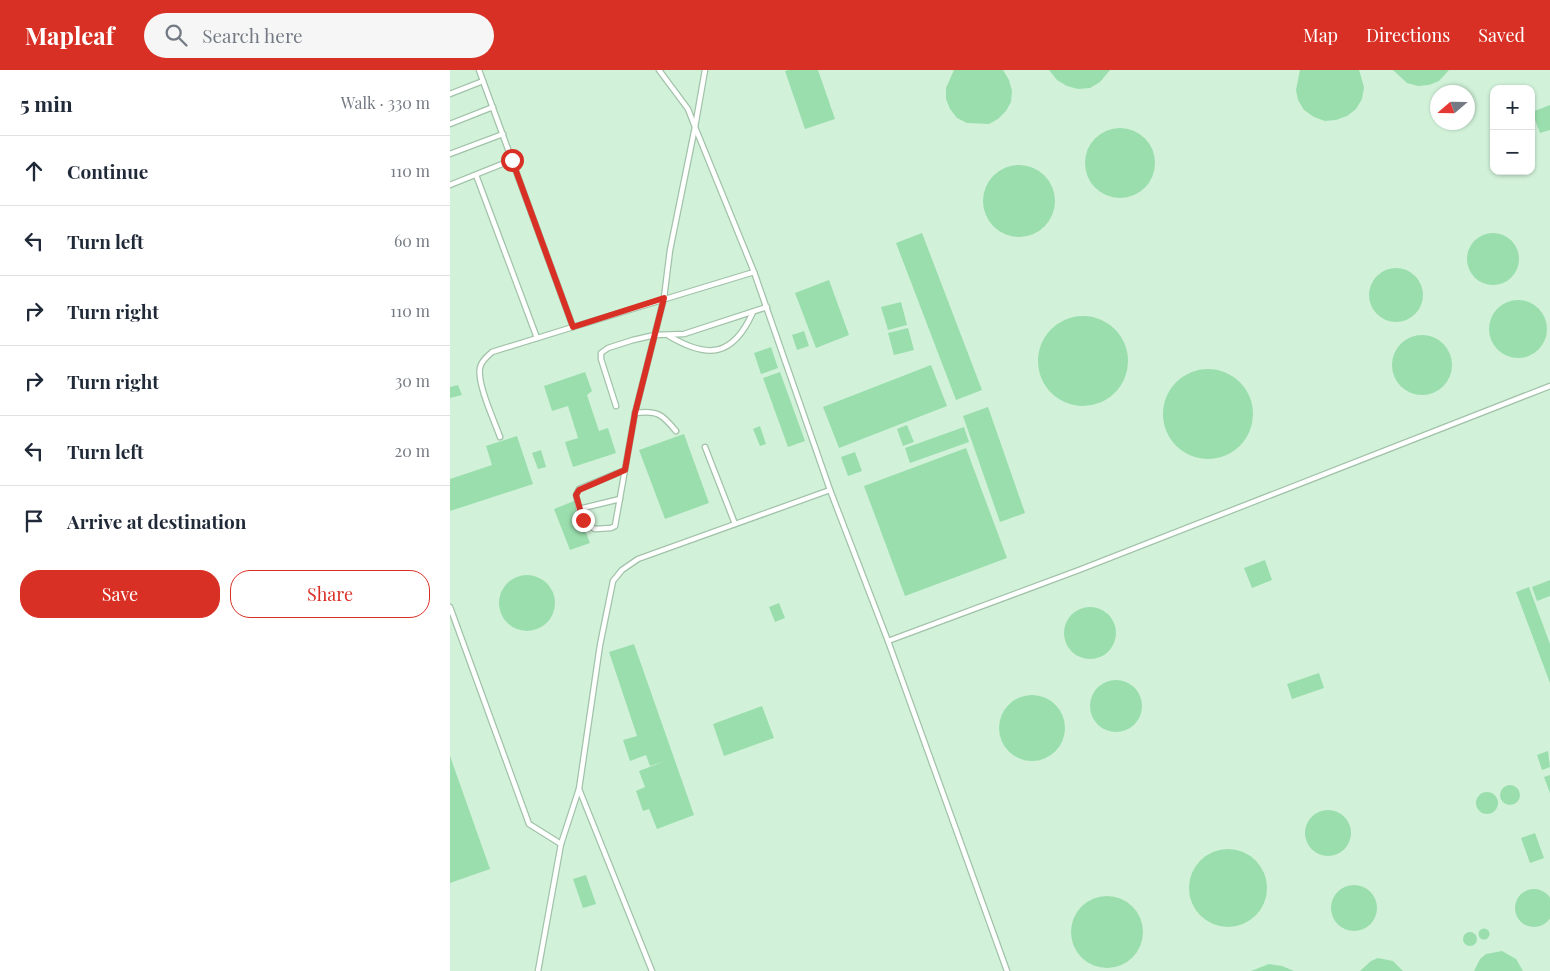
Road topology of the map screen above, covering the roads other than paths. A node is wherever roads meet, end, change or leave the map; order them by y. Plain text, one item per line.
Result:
1 (479, 70) edge
2 (659, 70) edge
3 (705, 70) edge
4 (483, 80) junction
5 (450, 94) edge
6 (493, 107) junction
7 (450, 124) edge
8 (695, 127) junction
9 (503, 134) junction
10 (450, 154) edge
11 (512, 160) junction
12 (476, 175) junction
13 (450, 186) edge
14 (754, 272) junction
15 (664, 298) junction
16 (767, 308) junction
17 (753, 312) junction
18 (573, 327) junction
19 (655, 335) junction
20 (668, 335) junction
21 (538, 338) junction
22 (1550, 386) edge
23 (616, 406) dead end
24 (635, 413) junction
25 (676, 431) dead end
26 (500, 437) dead end
27 (705, 447) dead end
28 (625, 470) junction
29 (830, 490) junction
30 (620, 499) junction
31 (579, 509) junction
32 (735, 524) junction
33 (450, 607) edge
34 (888, 641) junction
35 (580, 789) junction
36 (561, 844) junction
37 (538, 971) edge
38 (652, 971) edge
39 (1008, 971) edge

1 - 4 lane
2 - 8 lane
3 - 8 lane
4 - 5 lane
4 - 6 lane
6 - 7 lane
6 - 9 lane
8 - 14 lane
8 - 15 lane
9 - 10 lane
9 - 11 lane
11 - 12 lane
11 - 18 lane
12 - 13 lane
12 - 21 lane
14 - 15 lane
14 - 16 lane
15 - 18 lane
15 - 19 lane
16 - 17 lane
16 - 29 lane
17 - 20 lane
17 - 20 lane
18 - 21 lane
19 - 20 lane
19 - 23 lane
19 - 24 lane
21 - 26 lane
22 - 34 lane
24 - 25 lane
24 - 28 lane
27 - 32 lane
28 - 30 lane
28 - 31 lane
29 - 32 lane
29 - 34 lane
30 - 31 lane
30 - 31 lane
32 - 35 lane
33 - 36 lane
34 - 39 lane
35 - 36 lane
35 - 38 lane
36 - 37 lane

